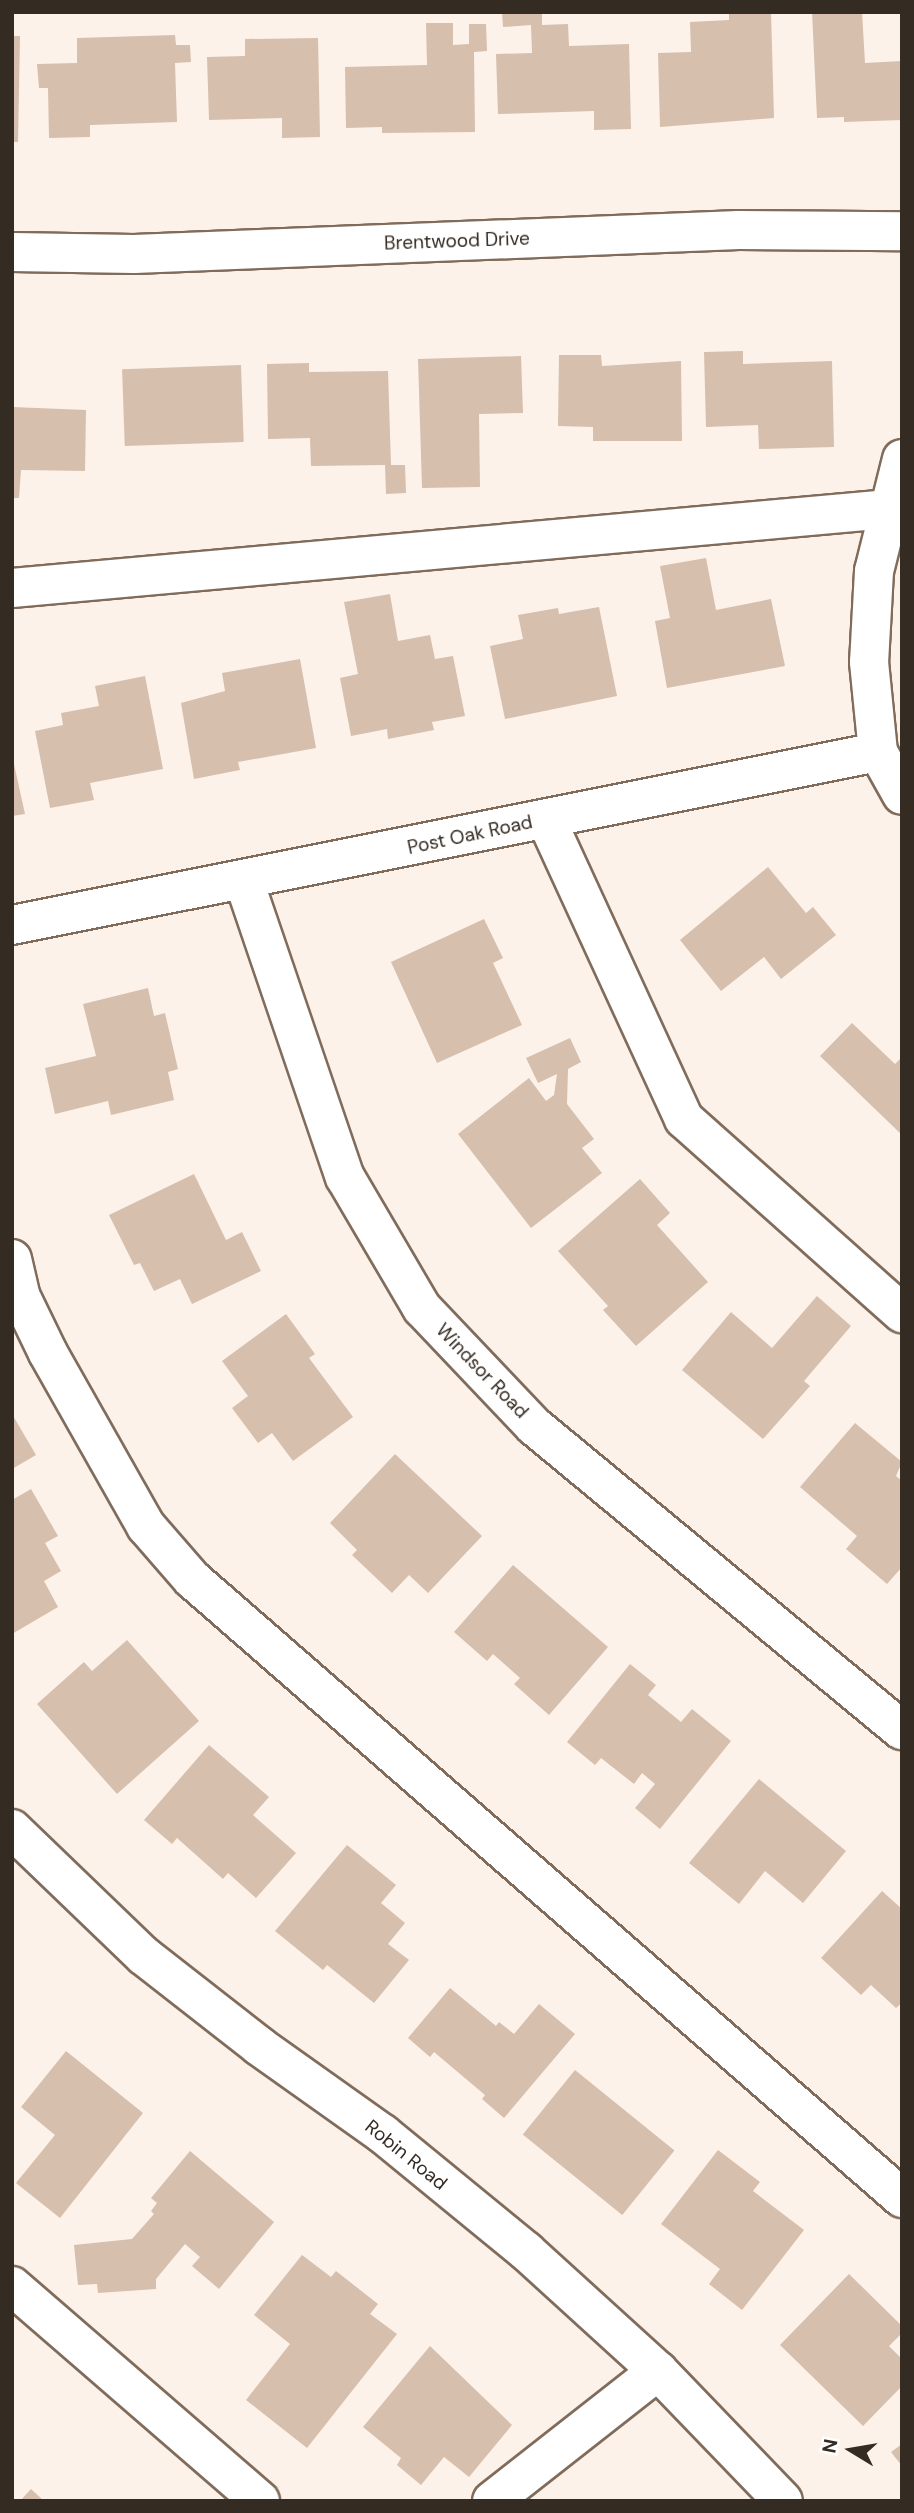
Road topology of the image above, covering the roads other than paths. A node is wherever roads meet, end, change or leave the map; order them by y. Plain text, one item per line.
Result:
1 (902, 231) edge
2 (12, 253) edge
3 (902, 459) edge
4 (896, 511) edge
5 (12, 588) edge
6 (878, 752) junction
7 (902, 795) edge
8 (546, 819) junction
9 (244, 881) junction
10 (12, 925) edge
11 (12, 1259) edge
12 (902, 1313) edge
13 (902, 1730) edge
14 (12, 1829) edge
15 (902, 2198) edge
16 (12, 2286) edge
17 (658, 2371) junction
18 (260, 2501) edge
19 (492, 2501) edge
20 (783, 2501) edge

1 - 2 street, Brentwood Drive
3 - 4 street
4 - 5 street
4 - 6 street
6 - 7 street
6 - 8 street, Post Oak Road
8 - 9 street, Post Oak Road
8 - 12 street
9 - 10 street, Post Oak Road
9 - 13 street, Windsor Road
11 - 15 street
14 - 17 street, Robin Road
16 - 18 street
17 - 19 street
17 - 20 street, Robin Road

